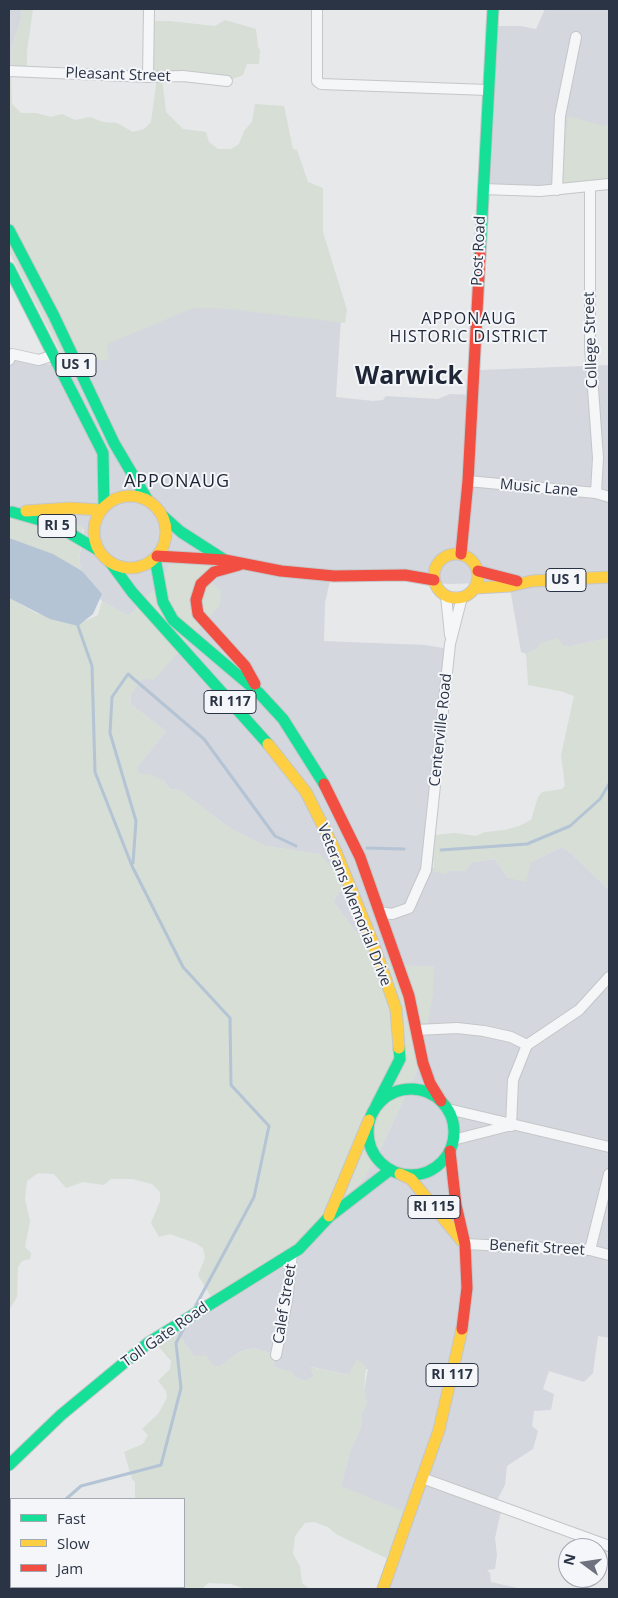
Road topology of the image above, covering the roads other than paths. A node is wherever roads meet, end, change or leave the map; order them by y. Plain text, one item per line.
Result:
1 (149, 9) edge
2 (317, 9) edge
3 (493, 9) edge
4 (576, 37) dead end
5 (9, 71) edge
6 (148, 77) junction
7 (227, 81) dead end
8 (488, 90) junction
9 (609, 184) edge
10 (590, 186) junction
11 (483, 189) junction
12 (557, 190) junction
13 (9, 230) edge
14 (9, 268) edge
15 (54, 355) junction
16 (10, 356) edge
17 (468, 481) junction
18 (596, 493) junction
19 (609, 497) edge
20 (147, 499) junction
21 (102, 508) junction
22 (10, 512) edge
23 (163, 516) junction
24 (98, 550) junction
25 (461, 554) junction
26 (156, 557) junction
27 (225, 560) junction
28 (110, 562) junction
29 (242, 564) junction
30 (436, 567) junction
31 (478, 570) junction
32 (405, 575) junction
33 (609, 577) edge
34 (434, 580) junction
35 (524, 582) junction
36 (476, 588) junction
37 (446, 596) junction
38 (462, 598) junction
39 (450, 644) junction
40 (259, 693) junction
41 (379, 912) junction
42 (609, 977) edge
43 (416, 1030) junction
44 (527, 1045) junction
45 (444, 1105) junction
46 (376, 1106) junction
47 (369, 1120) junction
48 (511, 1126) junction
49 (451, 1146) junction
50 (609, 1147) edge
51 (395, 1172) junction
52 (609, 1174) edge
53 (329, 1217) junction
54 (465, 1244) junction
55 (590, 1250) junction
56 (292, 1253) junction
57 (609, 1255) edge
58 (276, 1355) dead end
59 (9, 1465) edge
60 (422, 1478) junction
61 (414, 1502) junction
62 (609, 1546) edge
63 (373, 1589) edge
64 (383, 1589) edge

1 - 6 street
2 - 8 street
3 - 8 main road, Post Road
4 - 12 street
5 - 6 street, Pleasant Street
6 - 7 street, Pleasant Street
8 - 11 main road, Post Road
9 - 10 street
10 - 12 street
10 - 18 street, College Street
11 - 12 street
11 - 17 main road, Post Road
13 - 20 main road, US 1
14 - 15 main road, US 1
15 - 16 street
15 - 21 main road, US 1
17 - 18 street, Music Lane
17 - 25 main road, Post Road
18 - 19 street, Music Lane
20 - 21 main road
20 - 23 main road, US 1
21 - 22 main road, RI 5
21 - 24 main road, US 1
22 - 24 main road, RI 5
23 - 26 main road
23 - 27 main road, US 1
24 - 28 main road
25 - 30 main road, US 1
25 - 31 main road, US 1
26 - 27 main road, US 1
26 - 28 main road, US 1
26 - 40 main road, Veterans Memorial Drive / RI 117
27 - 29 main road, US 1
28 - 46 main road, Veterans Memorial Drive / RI 117
29 - 32 main road, US 1
29 - 40 main road
30 - 32 main road, US 1
30 - 34 main road
31 - 35 main road, US 1
31 - 36 main road
32 - 34 main road, US 1
33 - 35 main road, US 1
34 - 37 main road
35 - 36 main road, US 1
36 - 38 main road, US 1
37 - 38 main road
37 - 39 street, Centerville Road
38 - 39 street, Centerville Road
39 - 41 street, Centerville Road
40 - 41 main road, Veterans Memorial Drive / RI 117
41 - 43 main road, Veterans Memorial Drive / RI 117
42 - 44 street
43 - 44 street
43 - 45 main road, Veterans Memorial Drive / RI 117
44 - 48 street
45 - 46 main road
45 - 48 street
45 - 49 main road
46 - 47 main road
47 - 51 main road
47 - 53 main road, Toll Gate Road
48 - 49 street
48 - 50 street
49 - 51 main road
49 - 54 main road, RI 117
51 - 53 main road, Toll Gate Road
51 - 54 main road, RI 115
52 - 55 street
53 - 56 main road, Toll Gate Road
54 - 55 street, Benefit Street
54 - 60 main road, RI 117
55 - 57 street, Benefit Street
56 - 58 street, Calef Street
56 - 59 main road, Toll Gate Road
60 - 61 main road, RI 117
60 - 62 street
61 - 63 main road, RI 117
61 - 64 main road, RI 117

